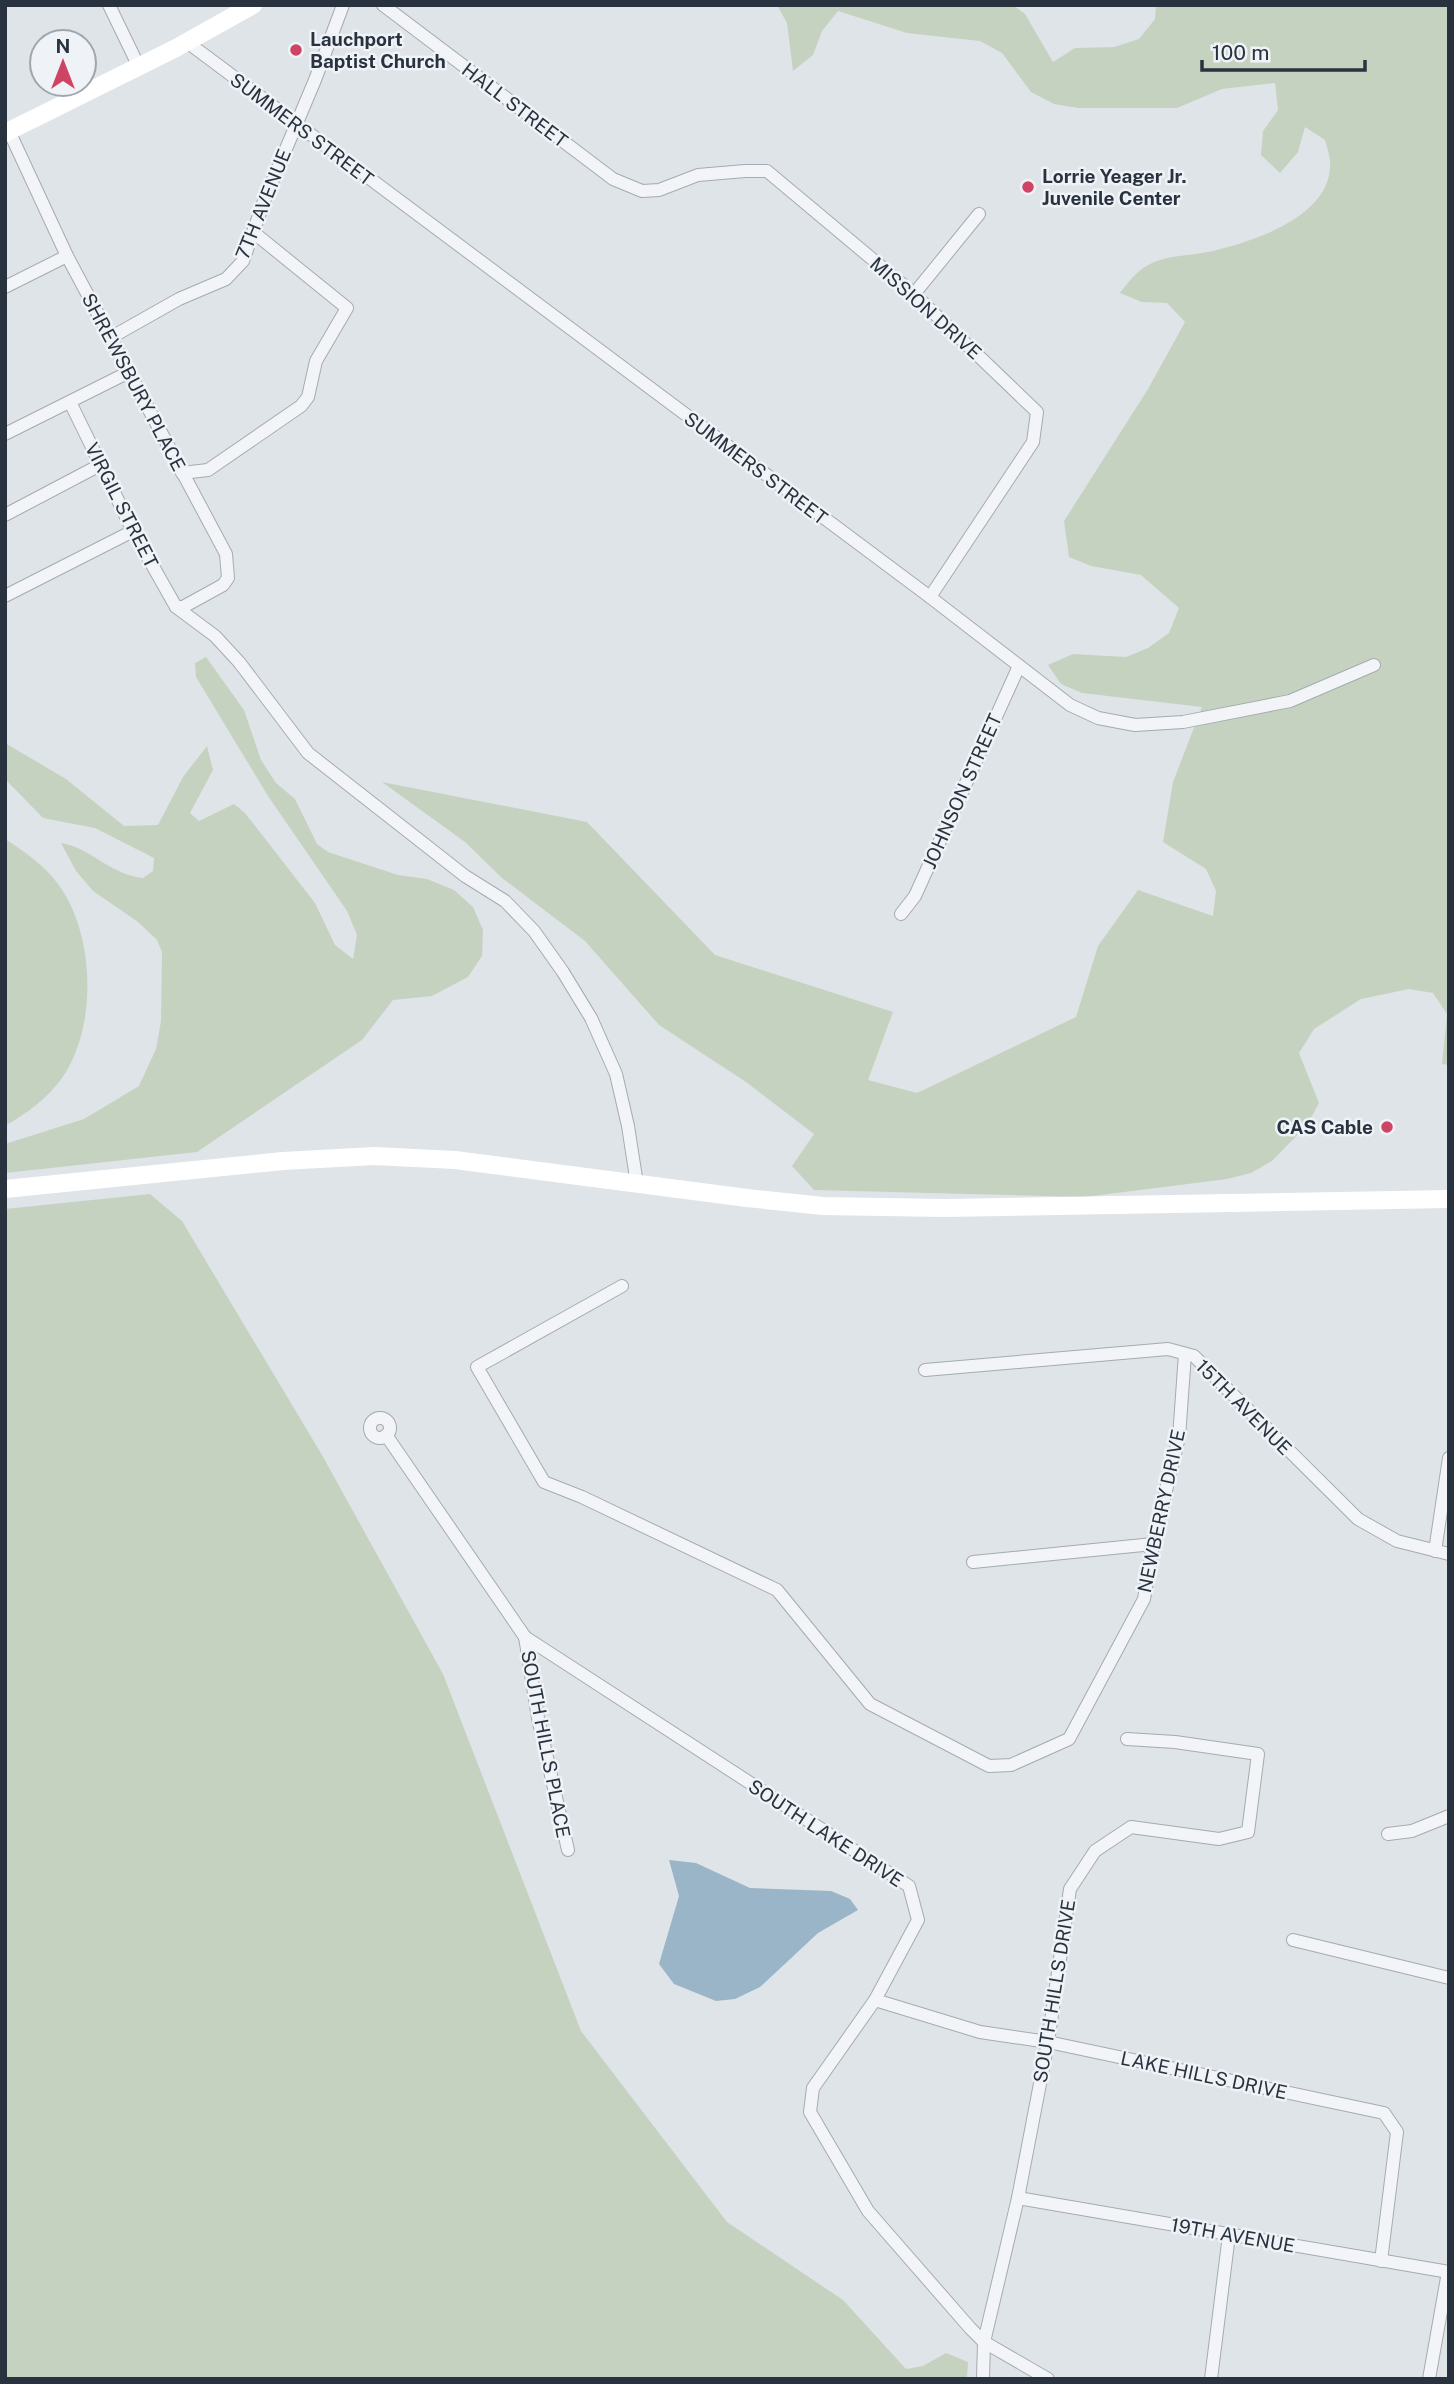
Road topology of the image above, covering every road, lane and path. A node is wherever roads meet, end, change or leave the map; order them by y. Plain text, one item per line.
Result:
1 (109, 5) edge
2 (253, 5) edge
3 (343, 5) edge
4 (383, 5) edge
5 (187, 42) junction
6 (139, 67) junction
7 (296, 124) junction
8 (7, 132) edge
9 (613, 179) joint
10 (979, 214) dead end
11 (253, 232) junction
12 (67, 256) junction
13 (5, 287) edge
14 (914, 294) junction
15 (110, 338) junction
16 (127, 373) junction
17 (70, 402) junction
18 (5, 434) edge
19 (100, 465) junction
20 (183, 473) junction
21 (5, 515) edge
22 (133, 531) junction
23 (5, 596) edge
24 (930, 597) junction
25 (176, 607) junction
26 (1374, 665) dead end
27 (1019, 666) junction
28 (901, 914) dead end
29 (637, 1184) junction
30 (5, 1189) edge
31 (1449, 1199) edge
32 (622, 1286) dead end
33 (1185, 1354) junction
34 (925, 1370) dead end
35 (386, 1435) dead end
36 (1449, 1458) edge
37 (1153, 1544) junction
38 (1435, 1551) junction
39 (1449, 1554) edge
40 (973, 1562) dead end
41 (525, 1637) junction
42 (1127, 1739) dead end
43 (1449, 1816) edge
44 (1388, 1834) dead end
45 (568, 1850) dead end
46 (1293, 1940) dead end
47 (1449, 1978) edge
48 (875, 2000) junction
49 (1048, 2042) junction
50 (1018, 2198) junction
51 (1229, 2235) junction
52 (1381, 2261) junction
53 (1448, 2272) edge
54 (984, 2342) junction
55 (983, 2379) edge
56 (1048, 2379) edge
57 (1211, 2379) edge
58 (1429, 2379) edge

1 - 6 street
2 - 5 main road
3 - 7 street, 7TH AVENUE
4 - 9 street, HALL STREET
5 - 6 main road
5 - 7 street, SUMMERS STREET
6 - 8 main road
7 - 11 street, 7TH AVENUE
7 - 24 street, SUMMERS STREET
8 - 12 street, SHREWSBURY PLACE
9 - 14 street, MISSION DRIVE
10 - 14 street
11 - 15 street, 7TH AVENUE
11 - 20 street
12 - 13 street
12 - 15 street, SHREWSBURY PLACE
14 - 24 street, MISSION DRIVE
15 - 16 street, SHREWSBURY PLACE
16 - 17 street
16 - 20 street, SHREWSBURY PLACE
17 - 18 street
17 - 19 street, VIRGIL STREET
19 - 21 street
19 - 22 street, VIRGIL STREET
20 - 25 street, SHREWSBURY PLACE
22 - 23 street
22 - 25 street, VIRGIL STREET
24 - 27 street, SUMMERS STREET
25 - 29 street
26 - 27 street, SUMMERS STREET
27 - 28 street, JOHNSON STREET
29 - 30 main road
29 - 31 main road
32 - 37 street, NEWBERRY DRIVE
33 - 34 street, 15TH AVENUE
33 - 37 street, NEWBERRY DRIVE
33 - 38 street, 15TH AVENUE
35 - 41 street, SOUTH LAKE DRIVE
36 - 38 street
37 - 40 street
38 - 39 street, 15TH AVENUE
41 - 45 street, SOUTH HILLS PLACE
41 - 48 street, SOUTH LAKE DRIVE
42 - 49 street, SOUTH HILLS DRIVE
43 - 44 street
46 - 47 street
48 - 49 street, LAKE HILLS DRIVE
48 - 54 street, SOUTH LAKE DRIVE
49 - 50 street, SOUTH HILLS DRIVE
49 - 52 street, LAKE HILLS DRIVE
50 - 51 street, 19TH AVENUE
50 - 54 street, SOUTH HILLS DRIVE
51 - 52 street, 19TH AVENUE
51 - 57 street
52 - 53 street, 19TH AVENUE
53 - 58 street
54 - 55 street, SOUTH HILLS DRIVE
54 - 56 street, SOUTH LAKE DRIVE

